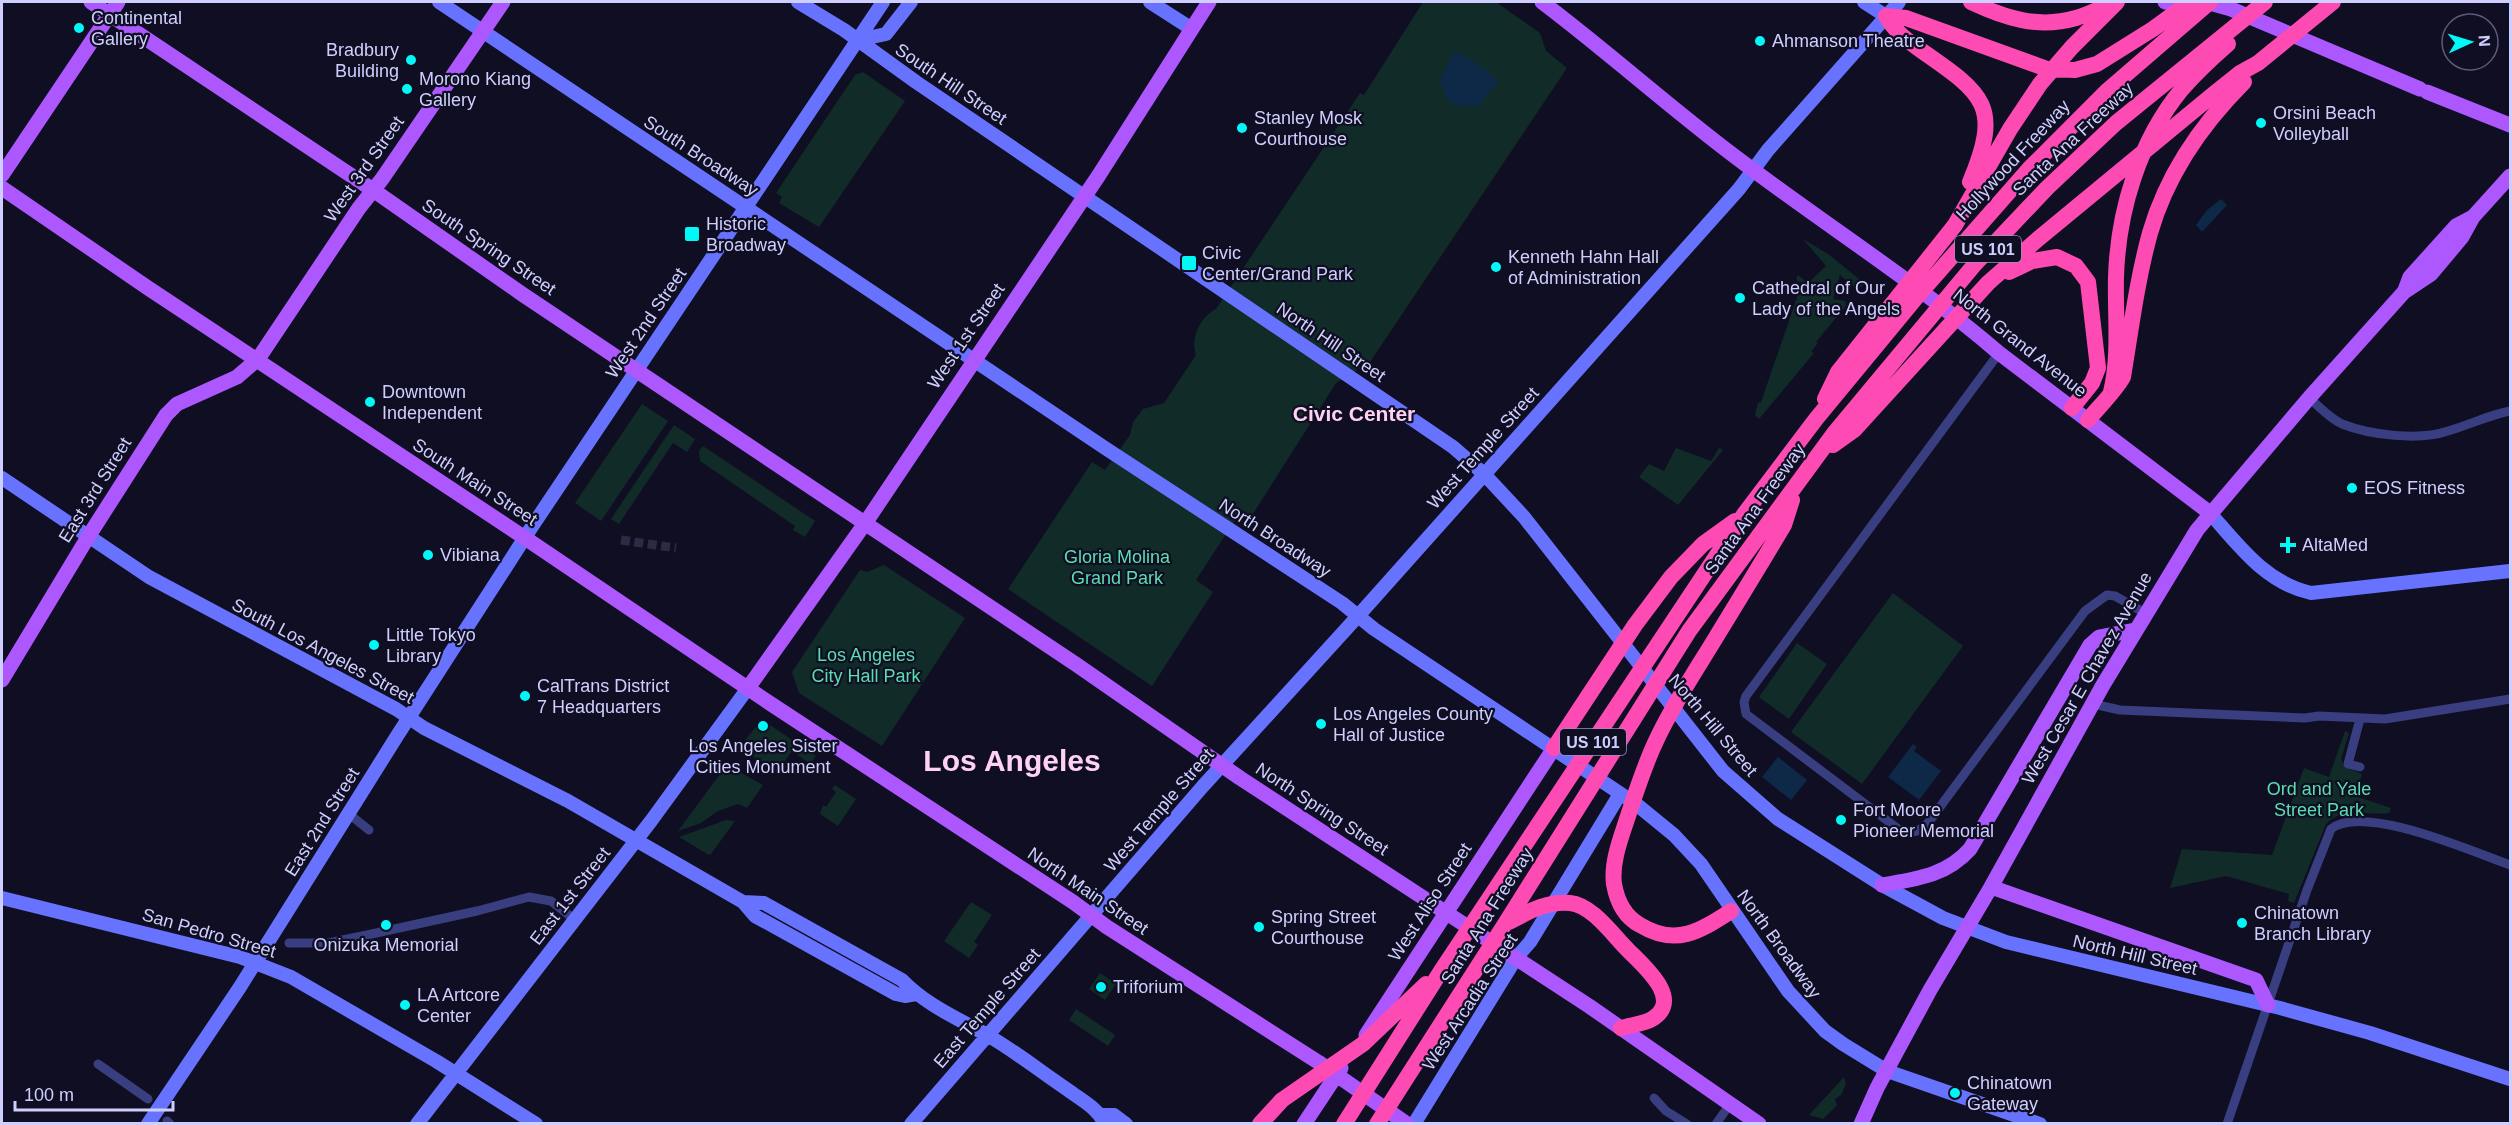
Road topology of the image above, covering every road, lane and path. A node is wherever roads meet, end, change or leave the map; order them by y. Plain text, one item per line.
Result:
1 (91, 2) edge
2 (439, 2) edge
3 (503, 2) edge
4 (798, 2) edge
5 (883, 2) edge
6 (911, 2) edge
7 (1150, 2) edge
8 (1209, 2) edge
9 (1542, 2) edge
10 (1864, 2) edge
11 (1899, 2) edge
12 (1971, 2) edge
13 (2165, 2) edge
14 (2190, 2) edge
15 (2206, 2) edge
16 (2211, 2) edge
17 (2265, 2) edge
18 (2272, 2) edge
19 (2332, 2) edge
20 (2225, 5) edge
21 (2109, 7) edge
22 (114, 8) edge
23 (1886, 16) junction
24 (1192, 29) junction
25 (483, 30) junction
26 (858, 40) junction
27 (2191, 69) junction
28 (2249, 71) junction
29 (2511, 125) edge
30 (1752, 169) junction
31 (2, 176) edge
32 (2511, 176) edge
33 (2, 188) edge
34 (373, 190) junction
35 (1085, 195) junction
36 (747, 207) junction
37 (1939, 248) junction
38 (1966, 306) junction
39 (1999, 353) junction
40 (258, 359) junction
41 (975, 360) junction
42 (636, 371) junction
43 (2111, 392) junction
44 (2309, 398) junction
45 (2072, 408) junction
46 (2511, 411) edge
47 (1816, 419) junction
48 (2088, 420) junction
49 (1818, 456) junction
50 (1484, 474) junction
51 (2, 478) edge
52 (1796, 486) junction
53 (1745, 513) junction
54 (2210, 513) junction
55 (866, 522) junction
56 (88, 537) junction
57 (525, 538) junction
58 (2511, 571) edge
59 (2145, 613) junction
60 (1358, 616) junction
61 (2135, 630) junction
62 (2, 680) edge
63 (748, 688) junction
64 (2511, 699) edge
65 (2093, 704) junction
66 (410, 718) junction
67 (2360, 719) junction
68 (1559, 753) junction
69 (1222, 765) junction
70 (2360, 767) dead end
71 (1620, 794) junction
72 (349, 814) junction
73 (369, 830) dead end
74 (636, 840) junction
75 (2511, 865) edge
76 (1882, 885) junction
77 (1990, 887) junction
78 (2, 898) edge
79 (1731, 911) junction
80 (1090, 915) junction
81 (1451, 917) junction
82 (575, 920) junction
83 (1505, 924) junction
84 (289, 943) dead end
85 (1511, 955) junction
86 (255, 963) junction
87 (1441, 971) junction
88 (2268, 1005) junction
89 (1621, 1028) junction
90 (987, 1035) junction
91 (98, 1064) dead end
92 (1887, 1071) junction
93 (454, 1074) junction
94 (1336, 1076) junction
95 (2511, 1078) edge
96 (1397, 1092) junction
97 (1654, 1098) dead end
98 (148, 1099) dead end
99 (1730, 1104) junction
100 (1103, 1119) edge
101 (1402, 1123) edge
102 (148, 1124) edge
103 (417, 1124) edge
104 (536, 1124) edge
105 (911, 1124) edge
106 (1126, 1124) edge
107 (1260, 1124) edge
108 (1304, 1124) edge
109 (1344, 1124) edge
110 (1377, 1124) edge
111 (1686, 1124) edge
112 (1716, 1124) edge
113 (1759, 1124) edge
114 (1862, 1124) edge
115 (2040, 1124) edge
116 (2227, 1124) edge

1 - 22 main road, South Spring Street
2 - 25 main road, South Broadway
3 - 25 main road, West 3rd Street
4 - 26 main road, South Hill Street
5 - 26 main road, West 2nd Street
6 - 26 main road
7 - 24 main road
8 - 24 main road, West 1st Street
9 - 30 main road, North Grand Avenue
10 - 23 main road
11 - 23 main road, West Temple Street
12 - 21 highway
13 - 20 main road
14 - 23 highway
15 - 20 main road
16 - 47 highway, Hollywood Freeway / US 101
17 - 27 highway, Santa Ana Freeway / US 101
18 - 27 highway
19 - 28 highway
20 - 29 main road
21 - 37 highway
22 - 31 main road
22 - 34 main road, South Spring Street
23 - 30 main road, West Temple Street
23 - 37 highway
24 - 35 main road, West 1st Street
25 - 34 main road, West 3rd Street
25 - 36 main road, South Broadway
26 - 35 main road, South Hill Street
26 - 36 main road, West 2nd Street
27 - 43 highway
27 - 49 highway, Santa Ana Freeway / US 101
28 - 38 highway
28 - 43 highway
30 - 39 main road, North Grand Avenue
30 - 50 main road, West Temple Street
32 - 44 main road, West Cesar E Chavez Avenue
33 - 40 main road, South Main Street
34 - 40 main road, West 3rd Street
34 - 42 main road, South Spring Street
35 - 41 main road, West 1st Street
35 - 50 main road, North Hill Street
36 - 41 main road, South Broadway
36 - 42 main road, West 2nd Street
37 - 47 highway
38 - 45 highway
38 - 49 highway
39 - 45 main road, North Grand Avenue
39 - 59 street
40 - 56 main road, East 3rd Street
40 - 57 main road, South Main Street
41 - 55 main road, West 1st Street
41 - 60 main road, North Broadway
42 - 55 main road, South Spring Street
42 - 57 main road, West 2nd Street
43 - 48 highway
44 - 46 street
44 - 54 main road, West Cesar E Chavez Avenue
45 - 48 main road, North Grand Avenue
47 - 53 highway, Santa Ana Freeway / US 101
48 - 54 main road, North Grand Avenue
49 - 52 highway, Santa Ana Freeway / US 101
50 - 60 main road, West Temple Street
50 - 76 main road, North Hill Street
51 - 56 main road, South Los Angeles Street
52 - 79 highway
52 - 83 highway, Santa Ana Freeway / US 101
53 - 68 highway
53 - 87 highway, Santa Ana Freeway / US 101
54 - 58 main road, North Grand Avenue
54 - 59 main road, West Cesar E Chavez Avenue
55 - 63 main road, West 1st Street
55 - 69 main road, North Spring Street
56 - 62 main road, East 3rd Street
56 - 66 main road, South Los Angeles Street
57 - 63 main road, South Main Street
57 - 66 main road, East 2nd Street
59 - 61 main road, West Cesar E Chavez Avenue
60 - 68 main road, North Broadway
60 - 69 main road, West Temple Street
61 - 65 main road, West Cesar E Chavez Avenue
61 - 76 main road
63 - 74 main road, East 1st Street
63 - 80 main road, North Main Street
64 - 67 street
65 - 67 street
65 - 77 main road, West Cesar E Chavez Avenue
66 - 72 main road, East 2nd Street
66 - 74 main road, South Los Angeles Street
67 - 70 street
68 - 71 main road, North Broadway
68 - 81 main road, West Aliso Street
69 - 80 main road, West Temple Street
69 - 81 main road, North Spring Street
71 - 79 main road, North Broadway
71 - 85 main road, West Arcadia Street
72 - 73 street
72 - 86 main road, East 2nd Street
74 - 82 main road, East 1st Street
74 - 90 main road, South Los Angeles Street
75 - 88 street
76 - 88 main road, North Hill Street
77 - 88 main road
77 - 92 main road, West Cesar E Chavez Avenue
78 - 86 main road, San Pedro Street
79 - 92 main road, North Broadway
80 - 90 main road, East Temple Street
80 - 94 main road, North Main Street
81 - 85 main road, North Spring Street
81 - 94 main road, West Aliso Street
82 - 84 street
82 - 93 main road, East 1st Street
83 - 89 highway
83 - 96 highway, Santa Ana Freeway / US 101
85 - 89 main road, North Spring Street
85 - 101 main road, West Arcadia Street
86 - 93 main road, San Pedro Street
86 - 102 main road, East 2nd Street
87 - 107 highway
87 - 109 highway, Santa Ana Freeway / US 101
88 - 95 main road, North Hill Street
88 - 116 street
89 - 99 main road, North Spring Street
90 - 100 main road
90 - 105 main road, East Temple Street
91 - 98 street
92 - 114 main road, West Cesar E Chavez Avenue
92 - 115 main road, North Broadway
93 - 103 main road, East 1st Street
93 - 104 main road, San Pedro Street
94 - 101 main road, North Main Street
94 - 108 main road, West Aliso Street
96 - 101 highway
96 - 110 highway, Santa Ana Freeway / US 101
97 - 111 street
99 - 112 street
99 - 113 main road, North Spring Street
100 - 106 main road

